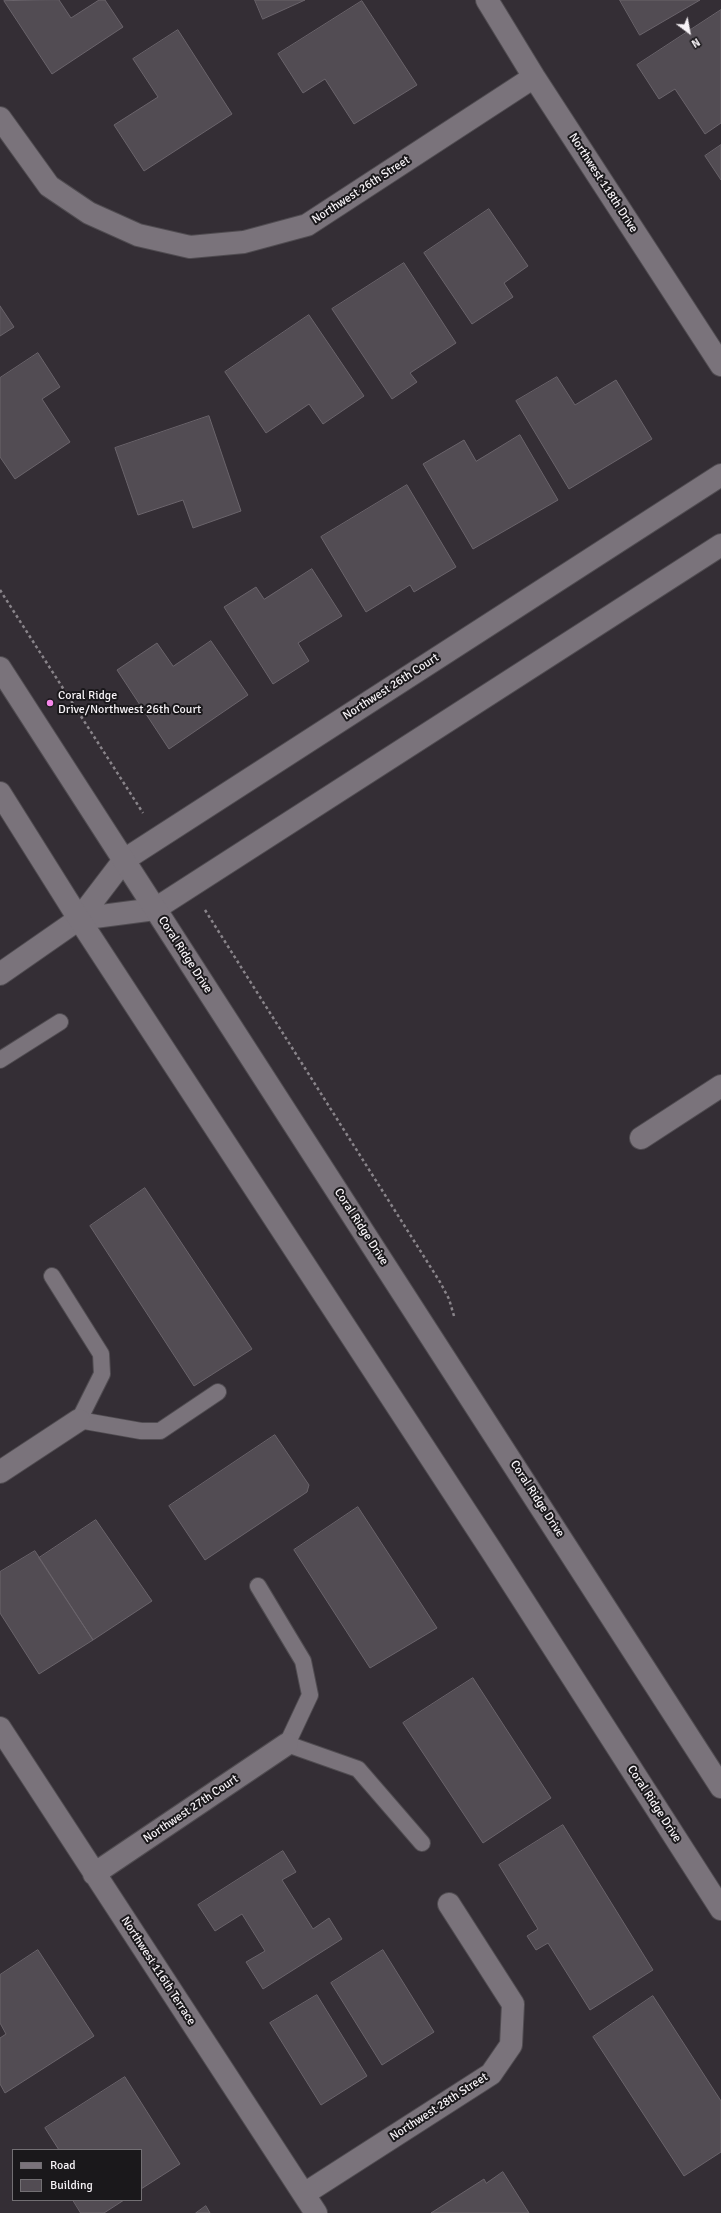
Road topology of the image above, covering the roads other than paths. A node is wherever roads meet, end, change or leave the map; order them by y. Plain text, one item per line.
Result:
1 (487, 0) edge
2 (534, 77) junction
3 (0, 118) edge
4 (721, 365) edge
5 (721, 475) edge
6 (721, 545) edge
7 (0, 668) edge
8 (0, 793) edge
9 (124, 860) junction
10 (155, 909) junction
11 (78, 919) junction
12 (0, 974) edge
13 (60, 1022) dead end
14 (0, 1060) edge
15 (721, 1086) edge
16 (641, 1138) dead end
17 (52, 1276) dead end
18 (218, 1392) dead end
19 (79, 1420) junction
20 (0, 1472) edge
21 (258, 1586) dead end
22 (0, 1728) edge
23 (287, 1744) junction
24 (721, 1787) edge
25 (422, 1843) dead end
26 (94, 1874) junction
27 (449, 1904) dead end
28 (721, 1909) edge
29 (304, 2194) junction
30 (316, 2213) edge

1 - 2 street, Northwest 118th Drive
2 - 3 street, Northwest 26th Street
2 - 4 street, Northwest 118th Drive
5 - 9 street, Northwest 26th Court
6 - 10 street, Northwest 26th Court
7 - 9 street, Coral Ridge Drive
8 - 11 street, Coral Ridge Drive
9 - 10 street, Coral Ridge Drive
9 - 11 street, Northwest 26th Court
10 - 11 street, Northwest 26th Court
10 - 24 street, Coral Ridge Drive
11 - 12 street, Northwest 26th Court
11 - 28 street, Coral Ridge Drive
13 - 14 lane
15 - 16 street
17 - 19 lane
18 - 19 lane
19 - 20 street
21 - 23 lane
22 - 26 street, Northwest 116th Terrace
23 - 25 lane
23 - 26 street, Northwest 27th Court
26 - 29 street, Northwest 116th Terrace
27 - 29 street, Northwest 28th Street
29 - 30 street, Northwest 116th Terrace

